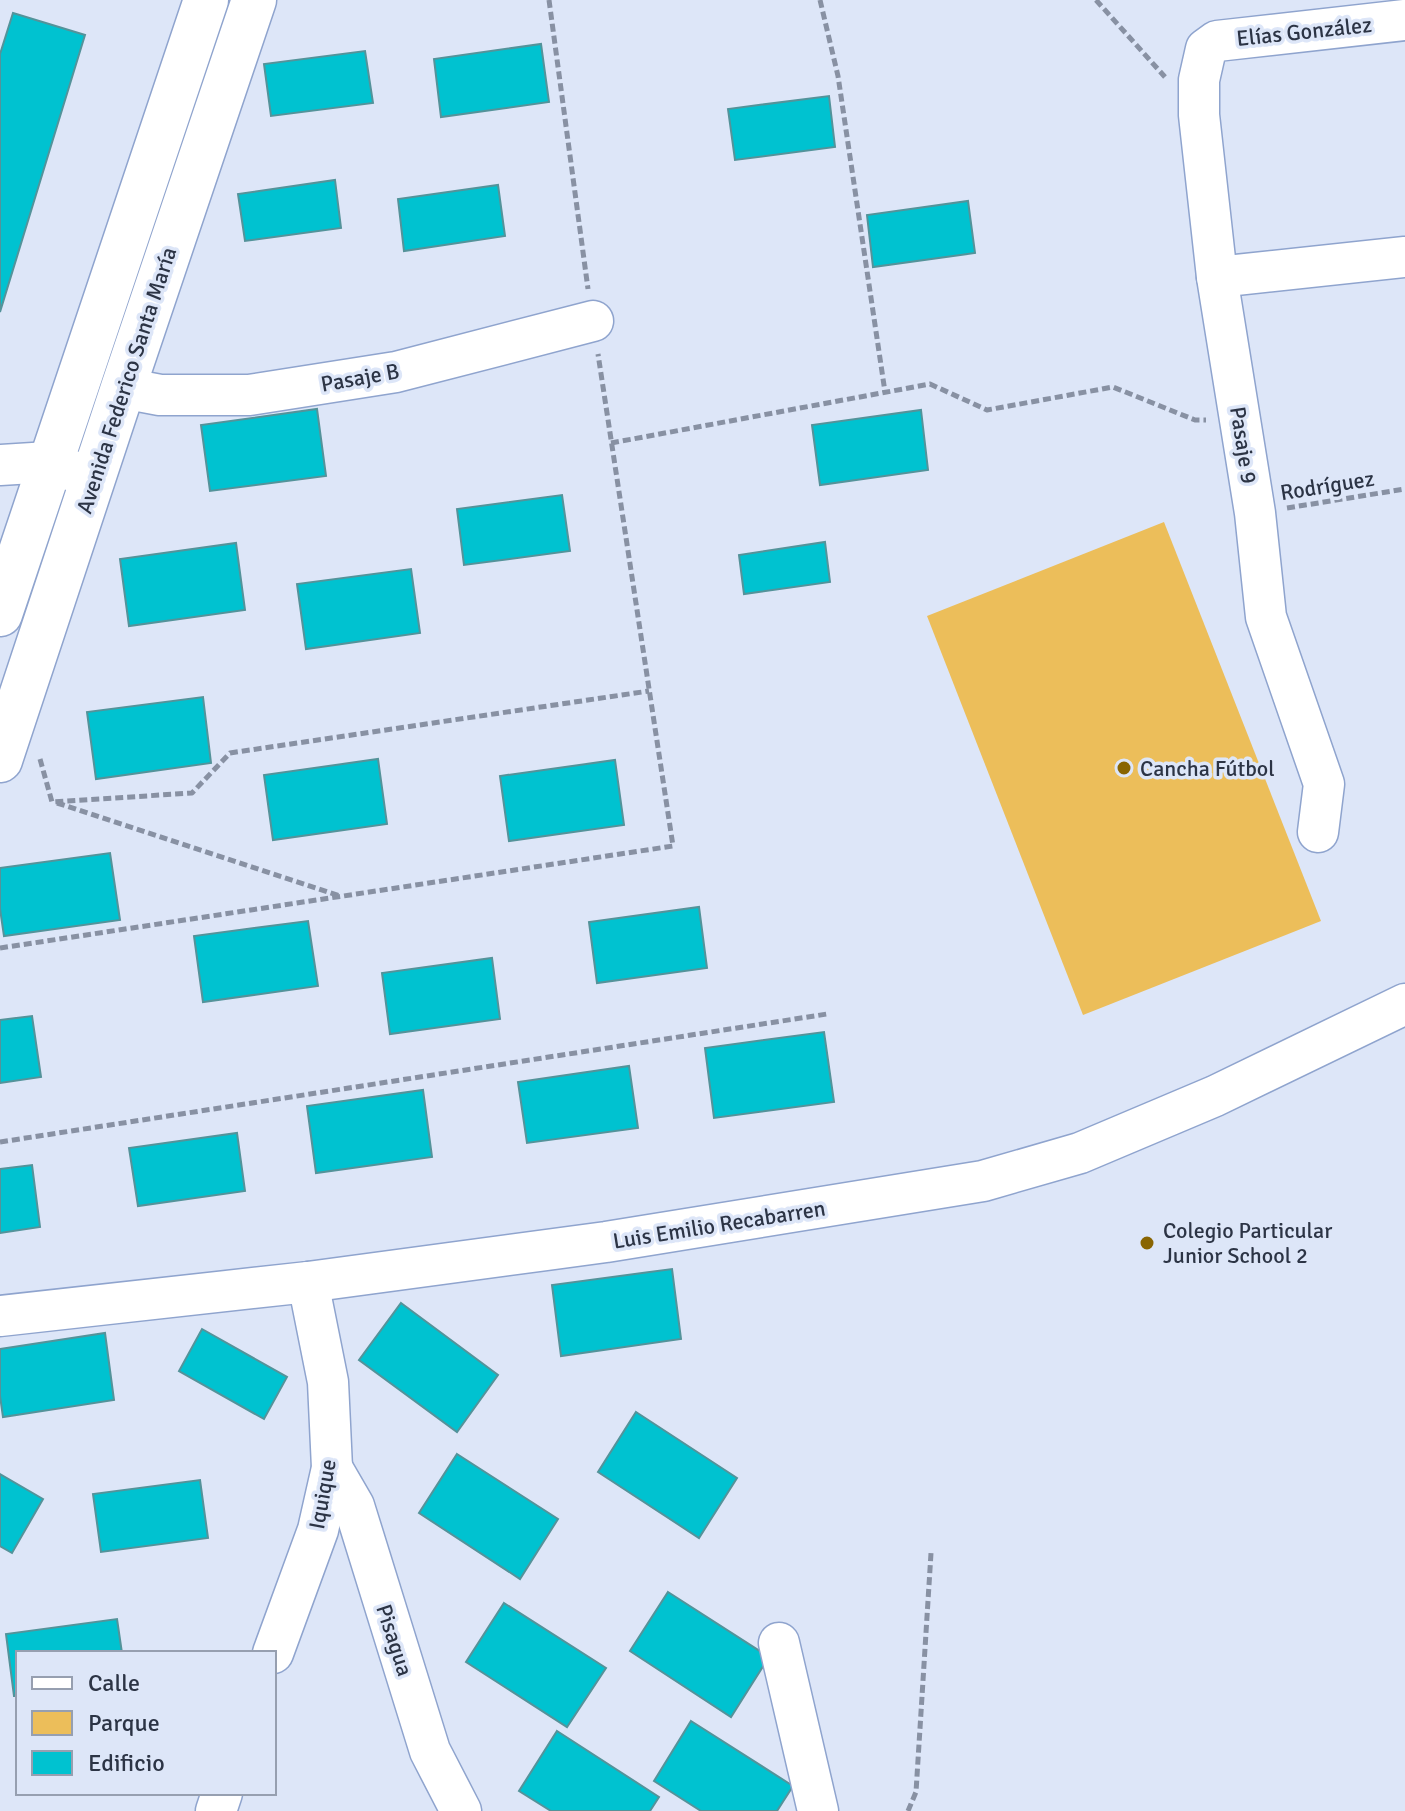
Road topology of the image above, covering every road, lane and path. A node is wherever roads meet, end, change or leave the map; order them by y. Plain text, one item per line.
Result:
1 (206, 0) edge
2 (254, 0) edge
3 (549, 0) edge
4 (820, 0) edge
5 (1096, 0) edge
6 (1405, 20) edge
7 (1206, 49) joint
8 (1199, 115) junction
9 (1405, 257) edge
10 (1217, 277) junction
11 (593, 321) junction
12 (123, 388) junction
13 (885, 392) junction
14 (1239, 418) junction
15 (611, 443) junction
16 (49, 462) junction
17 (0, 465) edge
18 (94, 479) junction
19 (1405, 489) edge
20 (1255, 513) junction
21 (0, 614) edge
22 (649, 691) junction
23 (18, 754) edge
24 (52, 802) junction
25 (1318, 832) dead end
26 (341, 897) junction
27 (0, 948) edge
28 (1405, 1004) edge
29 (827, 1014) dead end
30 (0, 1142) edge
31 (308, 1282) junction
32 (0, 1316) edge
33 (332, 1468) junction
34 (931, 1553) dead end
35 (779, 1643) dead end
36 (274, 1651) edge
37 (461, 1811) edge
38 (818, 1811) edge
39 (908, 1811) edge

1 - 16 main road, Avenida Federico Santa María
2 - 12 main road, Avenida Federico Santa María
3 - 11 path
4 - 13 path
5 - 8 path
6 - 7 street, Elías González
7 - 8 street, Pasaje 9
8 - 10 street, Pasaje 9
9 - 10 street
10 - 14 street, Pasaje 9
11 - 12 street, Pasaje B
11 - 15 path
12 - 18 main road, Avenida Federico Santa María
13 - 14 path
13 - 15 path
14 - 20 street, Pasaje 9
15 - 22 path
16 - 17 street
16 - 18 street
16 - 21 main road, Avenida Federico Santa María
18 - 23 main road, Avenida Federico Santa María
19 - 20 path, Rodríguez
20 - 25 street, Pasaje 9
22 - 24 path
22 - 26 path
23 - 24 path
24 - 26 path
26 - 27 path
28 - 31 street, Luis Emilio Recabarren
29 - 30 path
31 - 32 street, Luis Emilio Recabarren
31 - 33 street, Iquique
33 - 36 street, Iquique
33 - 37 street, Pisagua
34 - 39 path
35 - 38 street

